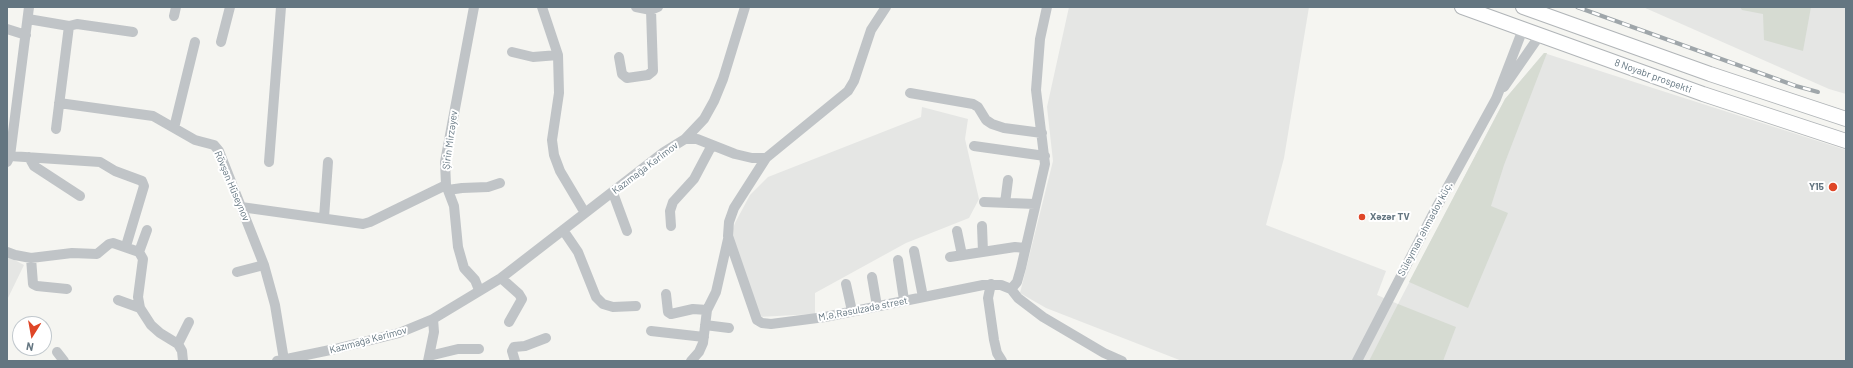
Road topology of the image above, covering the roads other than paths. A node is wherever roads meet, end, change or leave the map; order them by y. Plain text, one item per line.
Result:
1 (29, 7) edge
2 (230, 7) edge
3 (281, 7) edge
4 (474, 7) edge
5 (636, 7) edge
6 (745, 7) edge
7 (886, 7) edge
8 (1047, 7) edge
9 (1462, 7) edge
10 (543, 8) edge
11 (654, 8) edge
12 (1527, 8) edge
13 (1549, 16) junction
14 (28, 19) junction
15 (69, 26) junction
16 (7, 29) edge
17 (1523, 29) junction
18 (133, 32) dead end
19 (26, 35) junction
20 (1540, 35) junction
21 (195, 42) dead end
22 (221, 42) dead end
23 (512, 52) dead end
24 (558, 55) junction
25 (619, 57) dead end
26 (910, 93) dead end
27 (1496, 99) junction
28 (59, 103) junction
29 (1846, 119) edge
30 (174, 128) junction
31 (56, 129) dead end
32 (1042, 133) junction
33 (685, 139) junction
34 (1846, 142) edge
35 (712, 145) junction
36 (974, 146) dead end
37 (1045, 156) junction
38 (29, 157) junction
39 (766, 158) junction
40 (8, 159) edge
41 (269, 162) dead end
42 (328, 162) dead end
43 (1008, 180) dead end
44 (500, 183) dead end
45 (447, 188) junction
46 (613, 192) junction
47 (80, 196) dead end
48 (984, 202) dead end
49 (1005, 203) junction
50 (1035, 204) junction
51 (241, 207) junction
52 (585, 213) junction
53 (324, 218) junction
54 (671, 226) dead end
55 (982, 226) dead end
56 (147, 230) dead end
57 (563, 230) junction
58 (627, 231) dead end
59 (957, 231) dead end
60 (728, 236) junction
61 (126, 246) junction
62 (1025, 248) junction
63 (914, 251) dead end
64 (139, 252) junction
65 (983, 252) junction
66 (11, 254) edge
67 (962, 255) junction
68 (950, 257) dead end
69 (31, 258) junction
70 (898, 260) dead end
71 (264, 265) junction
72 (237, 272) dead end
73 (872, 277) dead end
74 (501, 278) junction
75 (846, 284) dead end
76 (991, 284) junction
77 (67, 288) dead end
78 (1011, 289) junction
79 (479, 290) junction
80 (666, 294) dead end
81 (923, 297) junction
82 (118, 300) dead end
83 (904, 300) junction
84 (636, 306) dead end
85 (877, 306) junction
86 (140, 308) junction
87 (707, 310) junction
88 (852, 311) junction
89 (434, 319) junction
90 (188, 322) dead end
91 (508, 322) dead end
92 (705, 325) junction
93 (729, 328) dead end
94 (651, 331) dead end
95 (546, 338) dead end
96 (704, 338) junction
97 (178, 344) junction
98 (479, 349) dead end
99 (57, 352) dead end
100 (1104, 357) edge
101 (428, 359) edge
102 (281, 360) edge
103 (64, 361) edge
104 (183, 361) edge
105 (515, 361) edge
106 (690, 361) edge
107 (1002, 361) edge
108 (1122, 361) edge
109 (1357, 361) edge

1 - 14 street
2 - 22 street
3 - 41 street
4 - 45 street, Şirin Mirzəyev
5 - 11 street
6 - 33 street
7 - 39 street
8 - 32 street
9 - 17 highway, 8 Noyabr prospekti
10 - 24 street
11 - 25 street
12 - 13 highway
12 - 17 highway
13 - 20 highway
13 - 29 highway
14 - 15 street
14 - 19 street
15 - 18 street
15 - 28 street
16 - 19 street
17 - 20 highway, 8 Noyabr prospekti
17 - 27 street
19 - 40 street
20 - 27 street
20 - 34 highway, 8 Noyabr prospekti
21 - 30 street
23 - 24 street
24 - 52 street
26 - 32 street
27 - 109 street, Süleyman Əhmədov küç.
28 - 30 street, Rövşən Hüseynov
28 - 31 street
30 - 51 street, Rövşən Hüseynov
32 - 37 street
33 - 35 street, Kazımağa Kərimov
33 - 46 street, Kazımağa Kərimov
35 - 39 street, Kazımağa Kərimov
35 - 54 street
36 - 37 street
37 - 50 street
38 - 40 street
38 - 47 street
38 - 61 street
39 - 60 street, M.Ə.Rəsulzadə street
42 - 53 street
43 - 49 street
44 - 45 street
45 - 53 street
45 - 79 street, Şirin Mirzəyev
46 - 52 street, Kazımağa Kərimov
46 - 58 street
48 - 49 street
49 - 50 street
50 - 62 street
51 - 53 street
51 - 71 street, Rövşən Hüseynov
52 - 57 street, Kazımağa Kərimov
55 - 65 street
56 - 64 street
57 - 74 street, Kazımağa Kərimov
57 - 84 street
59 - 67 street
60 - 87 street
60 - 88 street, M.Ə.Rəsulzadə street
61 - 64 street
61 - 69 street
62 - 65 street
62 - 78 street
63 - 81 street
64 - 86 street
65 - 67 street
66 - 69 street
67 - 68 street
69 - 77 street
70 - 83 street
71 - 72 street
71 - 102 street, Rövşən Hüseynov
73 - 85 street
74 - 79 street, Kazımağa Kərimov
74 - 91 street
75 - 88 street
76 - 78 street, M.Ə.Rəsulzadə street
76 - 81 street, M.Ə.Rəsulzadə street
76 - 107 street
78 - 100 street
79 - 89 street, Kazımağa Kərimov
80 - 87 street
81 - 83 street, M.Ə.Rəsulzadə street
82 - 86 street
83 - 85 street, M.Ə.Rəsulzadə street
85 - 88 street, M.Ə.Rəsulzadə street
86 - 97 street
87 - 92 street
89 - 101 street
89 - 102 street, Kazımağa Kərimov
90 - 97 street
92 - 93 street
92 - 96 street
94 - 96 street
95 - 105 street
96 - 106 street
97 - 104 street
98 - 101 street
99 - 103 street
100 - 108 street

